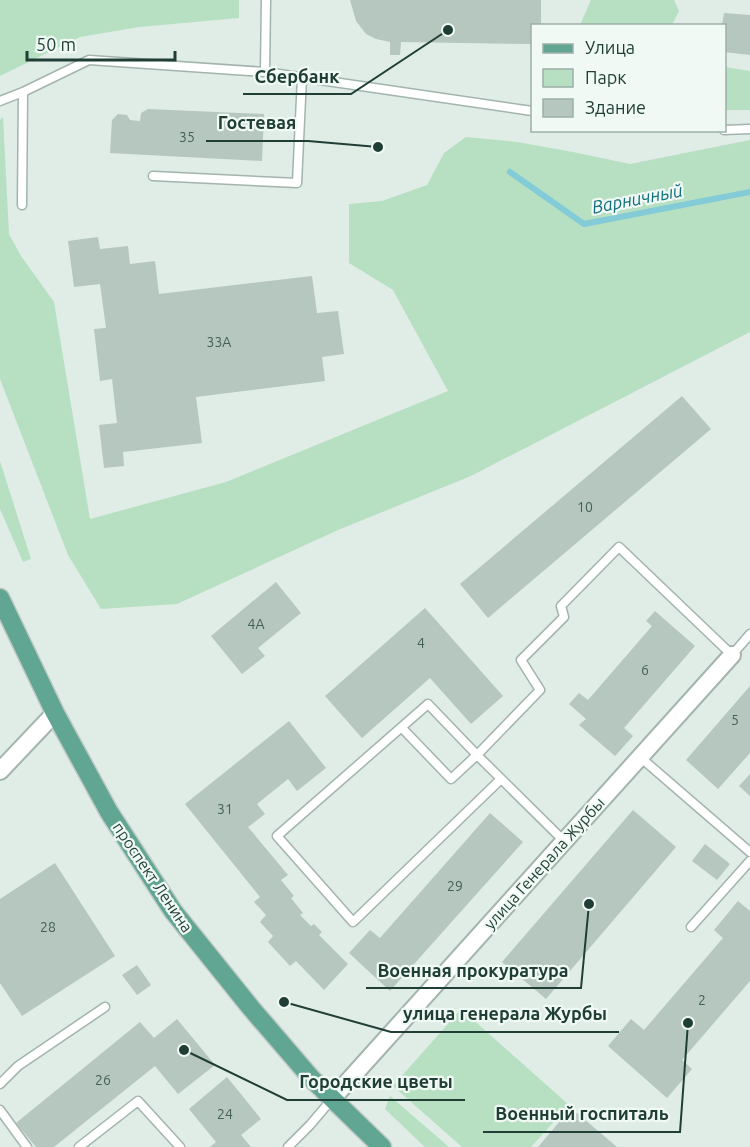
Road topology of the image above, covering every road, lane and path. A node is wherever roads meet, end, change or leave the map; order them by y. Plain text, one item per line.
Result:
1 (266, 0) edge
2 (265, 72) junction
3 (302, 77) junction
4 (23, 92) junction
5 (0, 101) edge
6 (531, 111) edge
7 (750, 129) edge
8 (726, 130) edge
9 (153, 176) dead end
10 (22, 205) dead end
11 (0, 598) edge
12 (750, 634) edge
13 (732, 655) junction
14 (55, 713) junction
15 (402, 728) junction
16 (477, 755) junction
17 (639, 757) junction
18 (0, 771) edge
19 (501, 779) junction
20 (564, 841) junction
21 (750, 852) edge
22 (750, 861) edge
23 (691, 927) dead end
24 (105, 1007) dead end
25 (0, 1084) edge
26 (332, 1099) junction
27 (0, 1110) edge
28 (27, 1147) edge
29 (79, 1147) edge
30 (180, 1147) edge
31 (288, 1147) edge
32 (382, 1147) edge

1 - 2 lane
2 - 3 lane
2 - 4 lane
3 - 6 lane
3 - 9 lane
4 - 5 lane
4 - 10 lane
7 - 8 lane
11 - 14 main road, проспект Ленина
12 - 13 lane
13 - 16 lane
13 - 17 street, улица Генерала Журбы
14 - 18 street
14 - 26 main road, проспект Ленина
15 - 16 lane
15 - 16 lane
15 - 19 lane
16 - 19 lane
17 - 20 street, улица Генерала Журбы
17 - 21 lane
19 - 20 lane
20 - 26 street, улица Генерала Журбы
22 - 23 lane
24 - 25 lane
26 - 31 lane
26 - 32 main road, проспект Ленина
27 - 28 lane
29 - 30 lane

